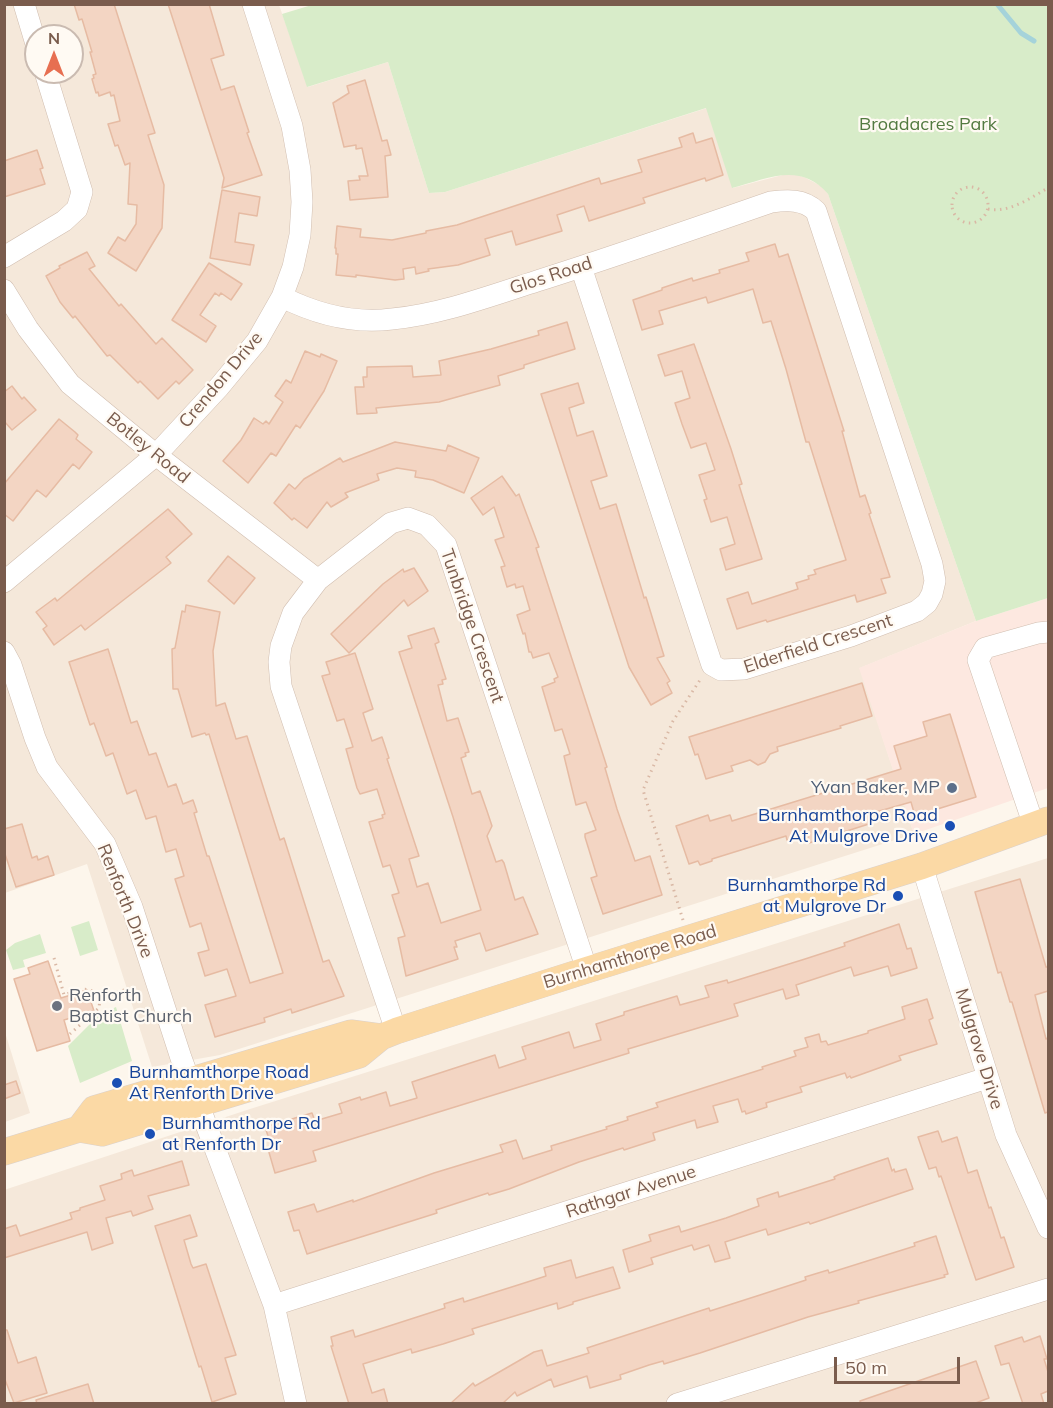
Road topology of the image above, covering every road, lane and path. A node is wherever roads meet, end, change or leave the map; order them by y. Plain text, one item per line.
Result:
1 (24, 4) edge
2 (253, 4) edge
3 (30, 24) edge
4 (49, 84) edge
5 (1048, 188) edge
6 (988, 209) junction
7 (816, 211) joint
8 (4, 257) edge
9 (581, 267) junction
10 (4, 290) edge
11 (282, 297) junction
12 (156, 455) junction
13 (318, 580) junction
14 (4, 582) edge
15 (1048, 632) edge
16 (4, 652) edge
17 (711, 663) junction
18 (1041, 823) edge
19 (922, 866) junction
20 (689, 939) junction
21 (54, 958) dead end
22 (586, 970) junction
23 (127, 989) dead end
24 (100, 998) junction
25 (70, 1034) dead end
26 (389, 1034) junction
27 (299, 1047) junction
28 (307, 1072) junction
29 (987, 1078) junction
30 (190, 1079) junction
31 (199, 1104) junction
32 (79, 1129) junction
33 (4, 1152) edge
34 (1048, 1228) edge
35 (1048, 1289) edge
36 (274, 1305) junction
37 (296, 1404) edge
38 (676, 1404) edge

1 - 3 street
2 - 11 street, Crendon Drive
4 - 8 street
5 - 6 path
6 - 6 path
7 - 9 street, Glos Road
7 - 17 street, Elderfield Crescent
9 - 11 street, Glos Road
9 - 17 street
10 - 12 street, Botley Road
11 - 12 street, Crendon Drive
12 - 13 street, Botley Road
12 - 14 street, Crendon Drive
13 - 22 street, Tunbridge Crescent
13 - 26 street, Tunbridge Crescent
15 - 18 street
16 - 30 street, Renforth Drive
17 - 20 path
18 - 19 main road, Burnhamthorpe Road
19 - 20 main road, Burnhamthorpe Road
19 - 29 street, Mulgrove Drive
20 - 22 main road, Burnhamthorpe Road
21 - 24 path
22 - 26 main road, Burnhamthorpe Road
23 - 24 path
24 - 25 path
26 - 27 main road, Burnhamthorpe Road
26 - 28 main road, Burnhamthorpe Road
27 - 28 street
27 - 30 main road, Burnhamthorpe Road
28 - 31 main road, Burnhamthorpe Road
29 - 34 street, Mulgrove Drive
29 - 36 street, Rathgar Avenue
30 - 31 street, Renforth Drive
30 - 32 main road, Burnhamthorpe Road
31 - 32 main road, Burnhamthorpe Road
31 - 36 street, Renforth Drive
32 - 33 main road, Burnhamthorpe Road
35 - 38 street
36 - 37 street, Renforth Drive

